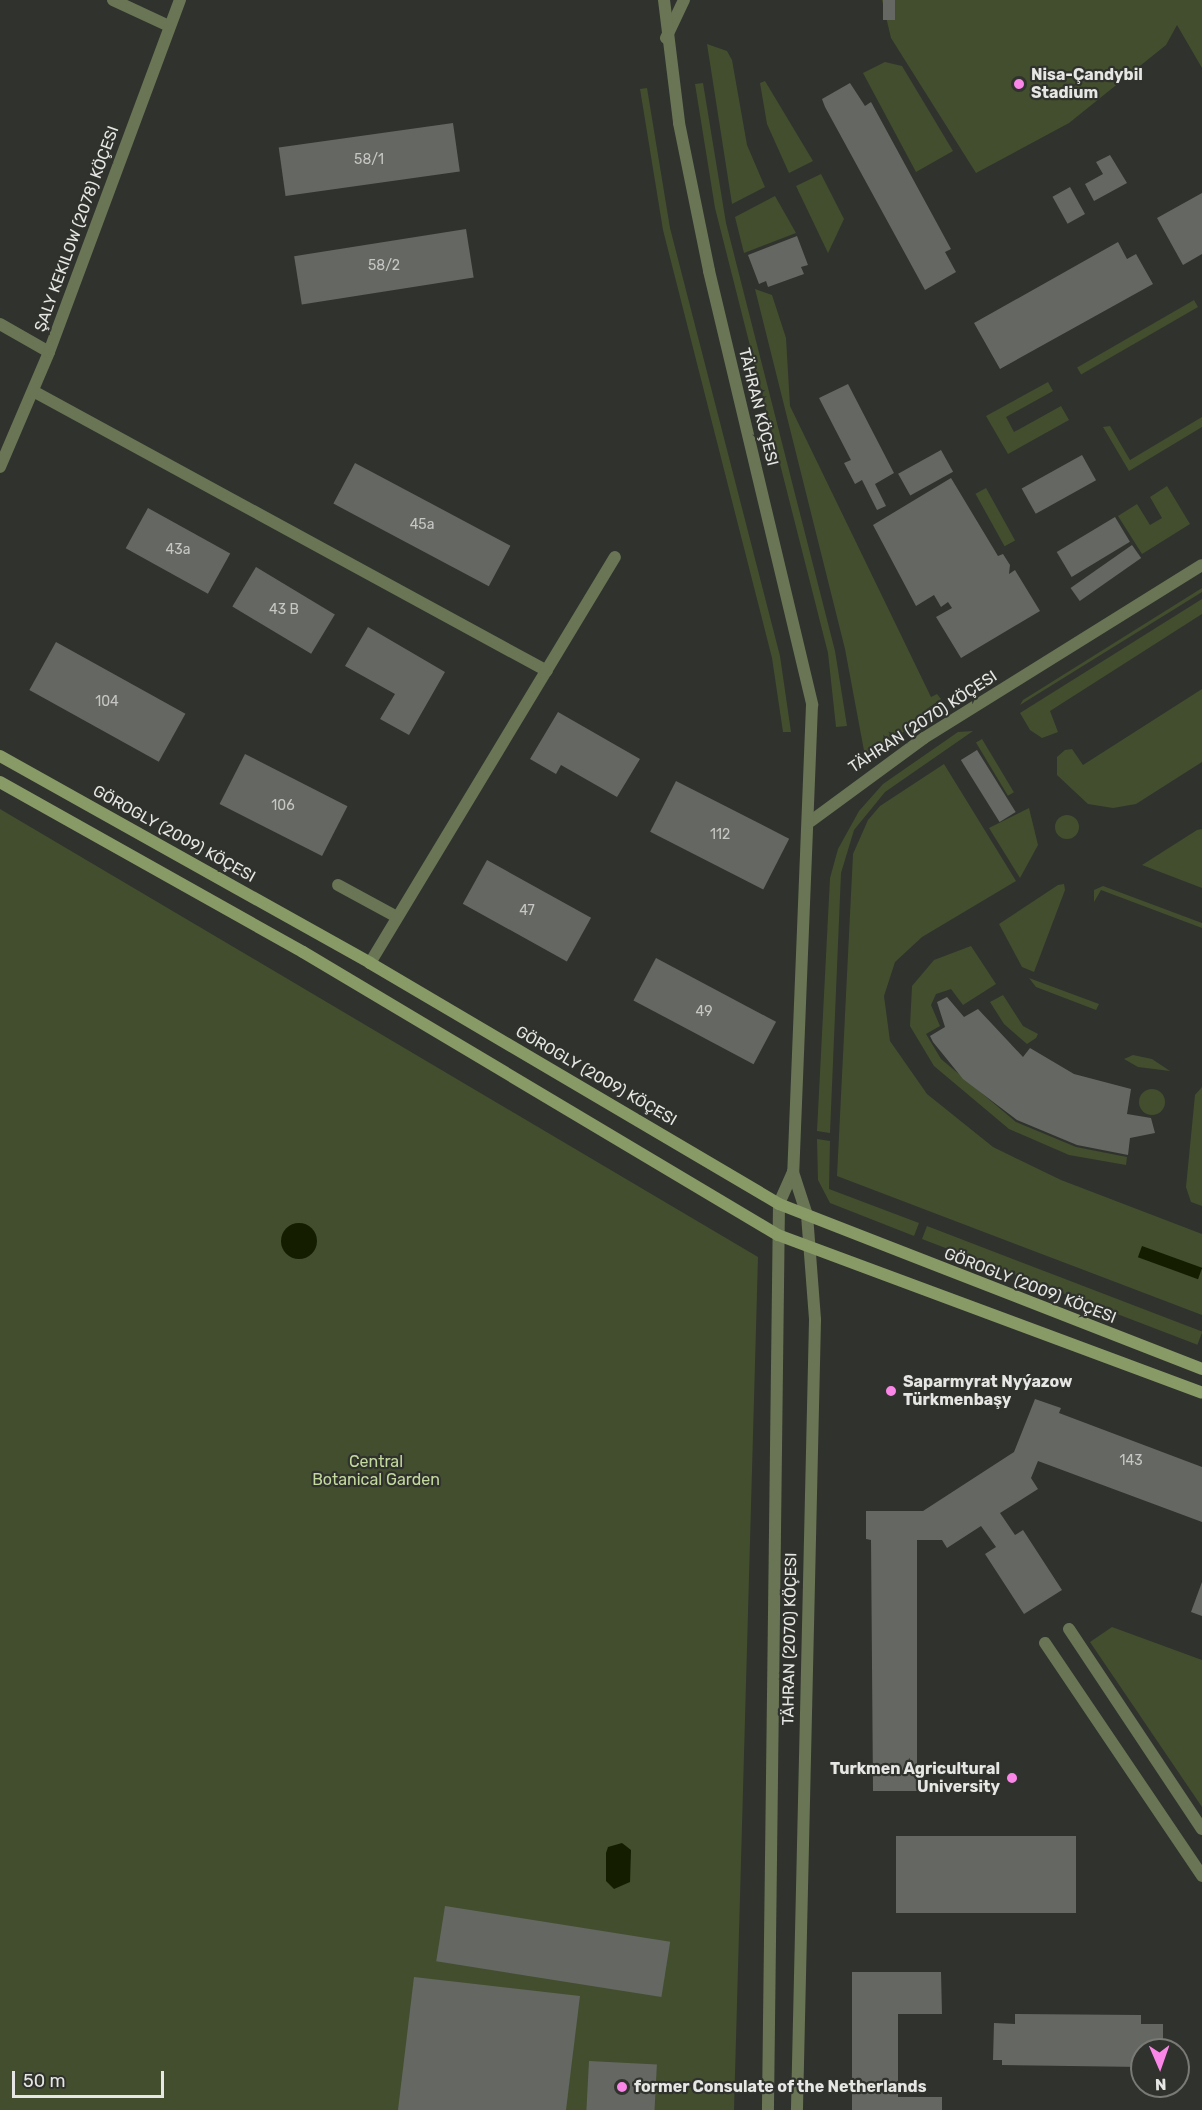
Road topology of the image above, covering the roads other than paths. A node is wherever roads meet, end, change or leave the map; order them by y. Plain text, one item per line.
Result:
1 (113, 0) edge
2 (180, 0) edge
3 (664, 0) edge
4 (684, 0) edge
5 (169, 26) junction
6 (666, 39) junction
7 (0, 324) edge
8 (49, 352) junction
9 (33, 391) junction
10 (0, 467) edge
11 (615, 557) dead end
12 (1202, 565) edge
13 (547, 671) junction
14 (0, 756) edge
15 (0, 782) edge
16 (811, 821) junction
17 (338, 885) dead end
18 (395, 916) junction
19 (370, 963) junction
20 (793, 1172) junction
21 (779, 1204) junction
22 (807, 1215) junction
23 (778, 1234) junction
24 (808, 1247) junction
25 (1202, 1369) edge
26 (1202, 1393) edge
27 (1069, 1629) dead end
28 (1045, 1643) dead end
29 (1202, 1829) edge
30 (1202, 1876) edge
31 (768, 2110) edge
32 (797, 2110) edge

1 - 5 street
2 - 5 street, ŞALY KEKILOW (2078) KÖÇESI
3 - 6 street, TÄHRAN KÖÇESI
4 - 6 street
5 - 8 street, ŞALY KEKILOW (2078) KÖÇESI
6 - 16 street, TÄHRAN KÖÇESI
7 - 8 street
8 - 9 street, ŞALY KEKILOW (2078) KÖÇESI
9 - 10 street, ŞALY KEKILOW (2078) KÖÇESI
9 - 13 street
11 - 13 street
12 - 16 street, TÄHRAN (2070) KÖÇESI
13 - 18 street
14 - 19 main road, GÖROGLY (2009) KÖÇESI
15 - 23 main road
16 - 20 street, TÄHRAN (2070) KÖÇESI
17 - 18 street
18 - 19 street
19 - 21 main road, GÖROGLY (2009) KÖÇESI
20 - 21 street, TÄHRAN (2070) KÖÇESI
20 - 22 street, TÄHRAN (2070) KÖÇESI
21 - 22 main road, GÖROGLY (2009) KÖÇESI
21 - 23 street, TÄHRAN (2070) KÖÇESI
22 - 24 street, TÄHRAN (2070) KÖÇESI
22 - 25 main road, GÖROGLY (2009) KÖÇESI
23 - 24 main road
23 - 31 street, TÄHRAN (2070) KÖÇESI
24 - 26 main road
24 - 32 street, TÄHRAN (2070) KÖÇESI
27 - 29 street
28 - 30 street

